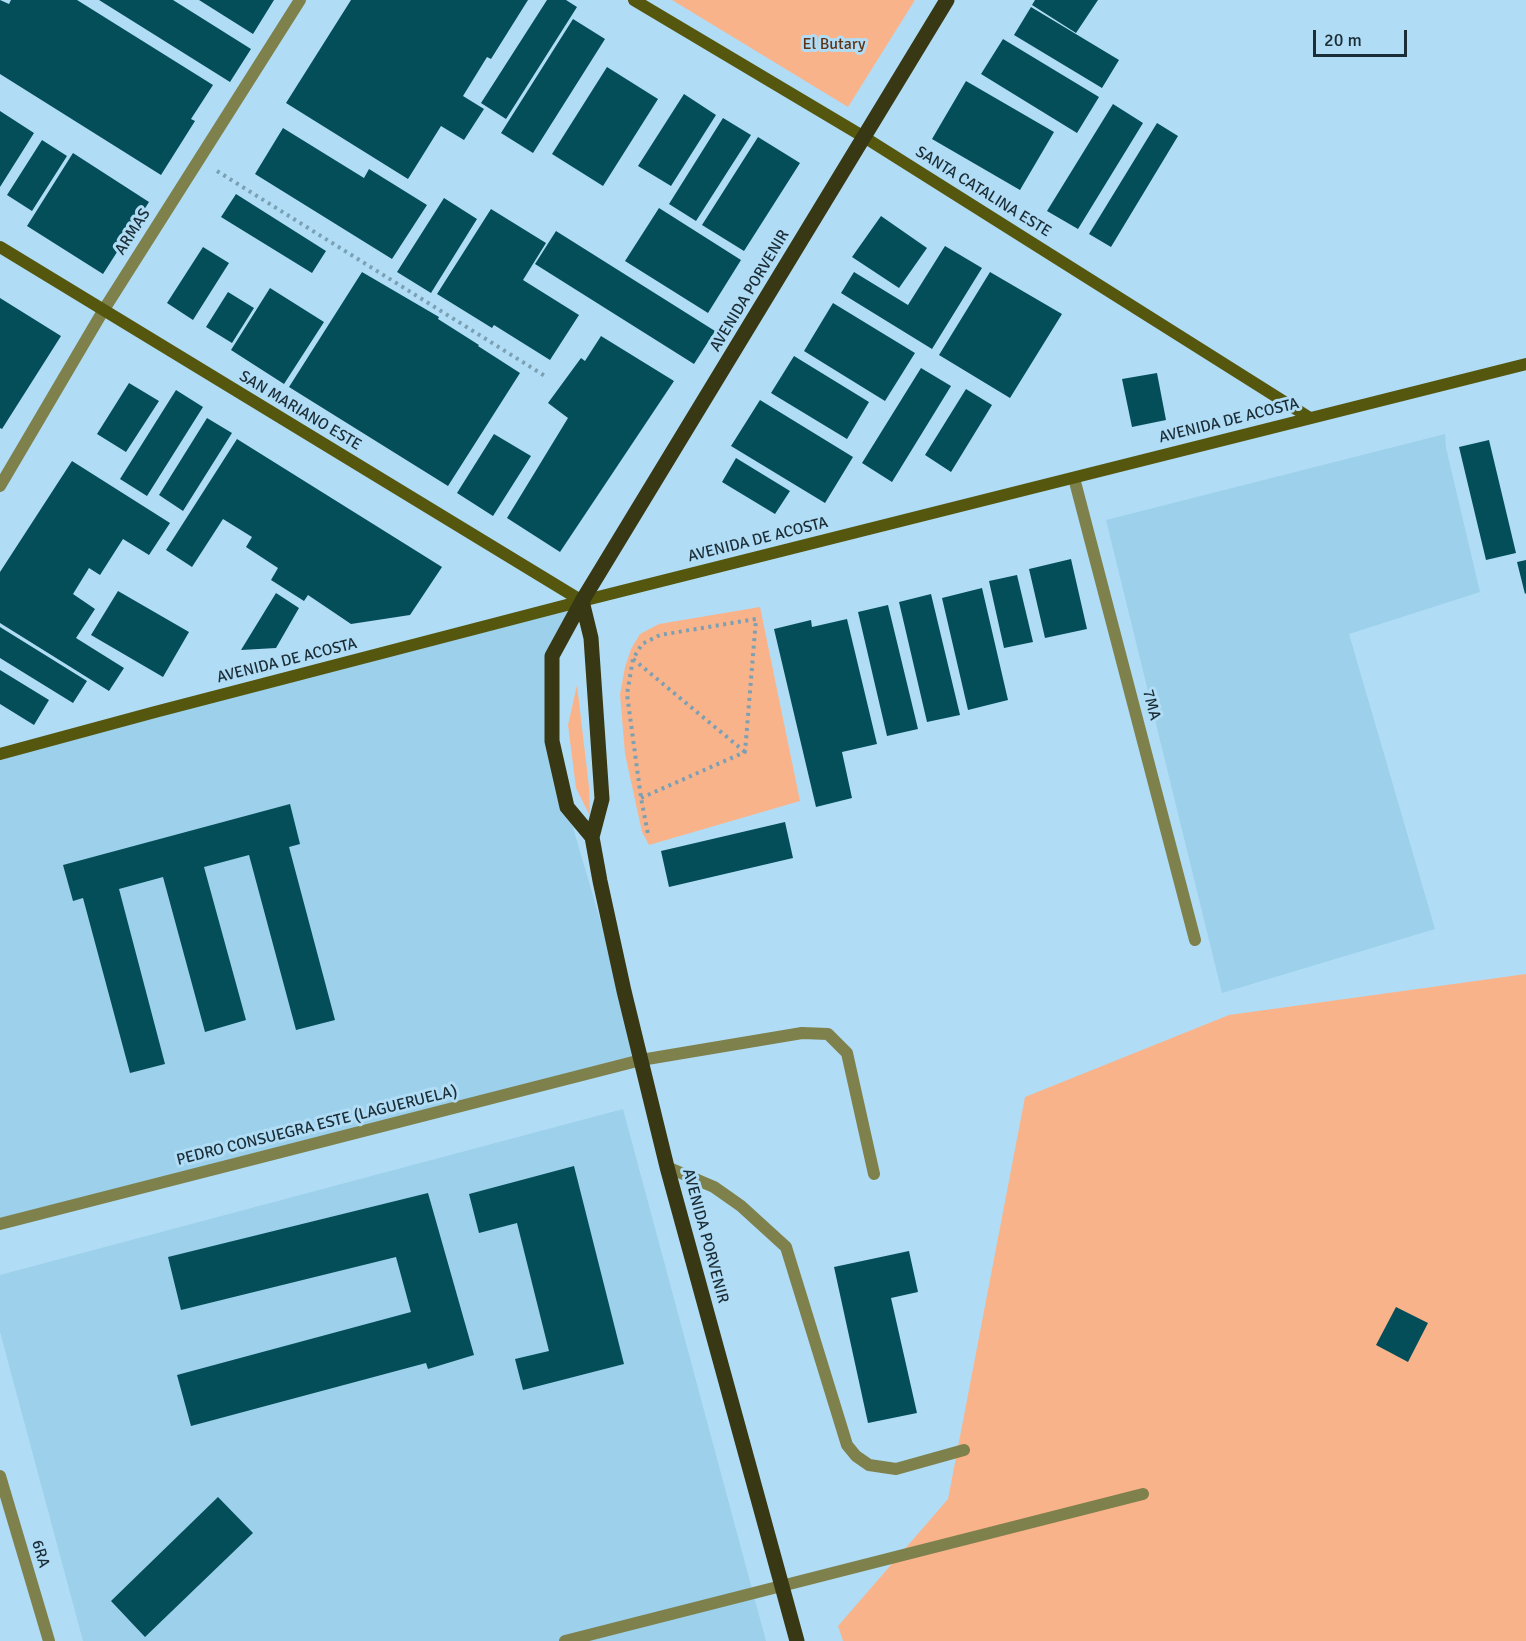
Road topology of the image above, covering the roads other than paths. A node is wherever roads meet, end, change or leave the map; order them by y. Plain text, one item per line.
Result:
1 (300, 0) edge
2 (634, 0) edge
3 (947, 0) edge
4 (864, 137) junction
5 (0, 247) edge
6 (103, 310) junction
7 (1526, 364) edge
8 (1310, 418) junction
9 (1074, 477) junction
10 (0, 486) edge
11 (582, 601) junction
12 (0, 754) edge
13 (592, 837) junction
14 (1195, 940) dead end
15 (641, 1060) junction
16 (667, 1167) junction
17 (874, 1174) dead end
18 (0, 1224) edge
19 (964, 1450) dead end
20 (0, 1476) edge
21 (1143, 1494) dead end
22 (783, 1587) junction
23 (49, 1641) edge
24 (565, 1641) edge
25 (797, 1641) edge

1 - 6 street, ARMAS
2 - 4 main road, SANTA CATALINA ESTE
3 - 4 main road, AVENIDA PORVENIR
4 - 8 main road, SANTA CATALINA ESTE
4 - 11 main road, AVENIDA PORVENIR
5 - 6 main road, SAN MARIANO ESTE
6 - 10 street, ARMAS
6 - 11 main road, SAN MARIANO ESTE
7 - 8 main road, AVENIDA DE ACOSTA
8 - 9 main road, AVENIDA DE ACOSTA
9 - 11 main road, AVENIDA DE ACOSTA
9 - 14 street, 7MA
11 - 12 main road, AVENIDA DE ACOSTA
11 - 13 main road, AVENIDA PORVENIR
11 - 13 main road, AVENIDA PORVENIR
13 - 15 main road, AVENIDA PORVENIR
15 - 16 main road, AVENIDA PORVENIR
15 - 17 street, PEDRO CONSUEGRA ESTE (LAGUERUELA)
15 - 18 street, PEDRO CONSUEGRA ESTE (LAGUERUELA)
16 - 19 street
16 - 22 main road, AVENIDA PORVENIR
20 - 23 street, 6RA
21 - 22 street
22 - 24 street
22 - 25 main road, AVENIDA PORVENIR

